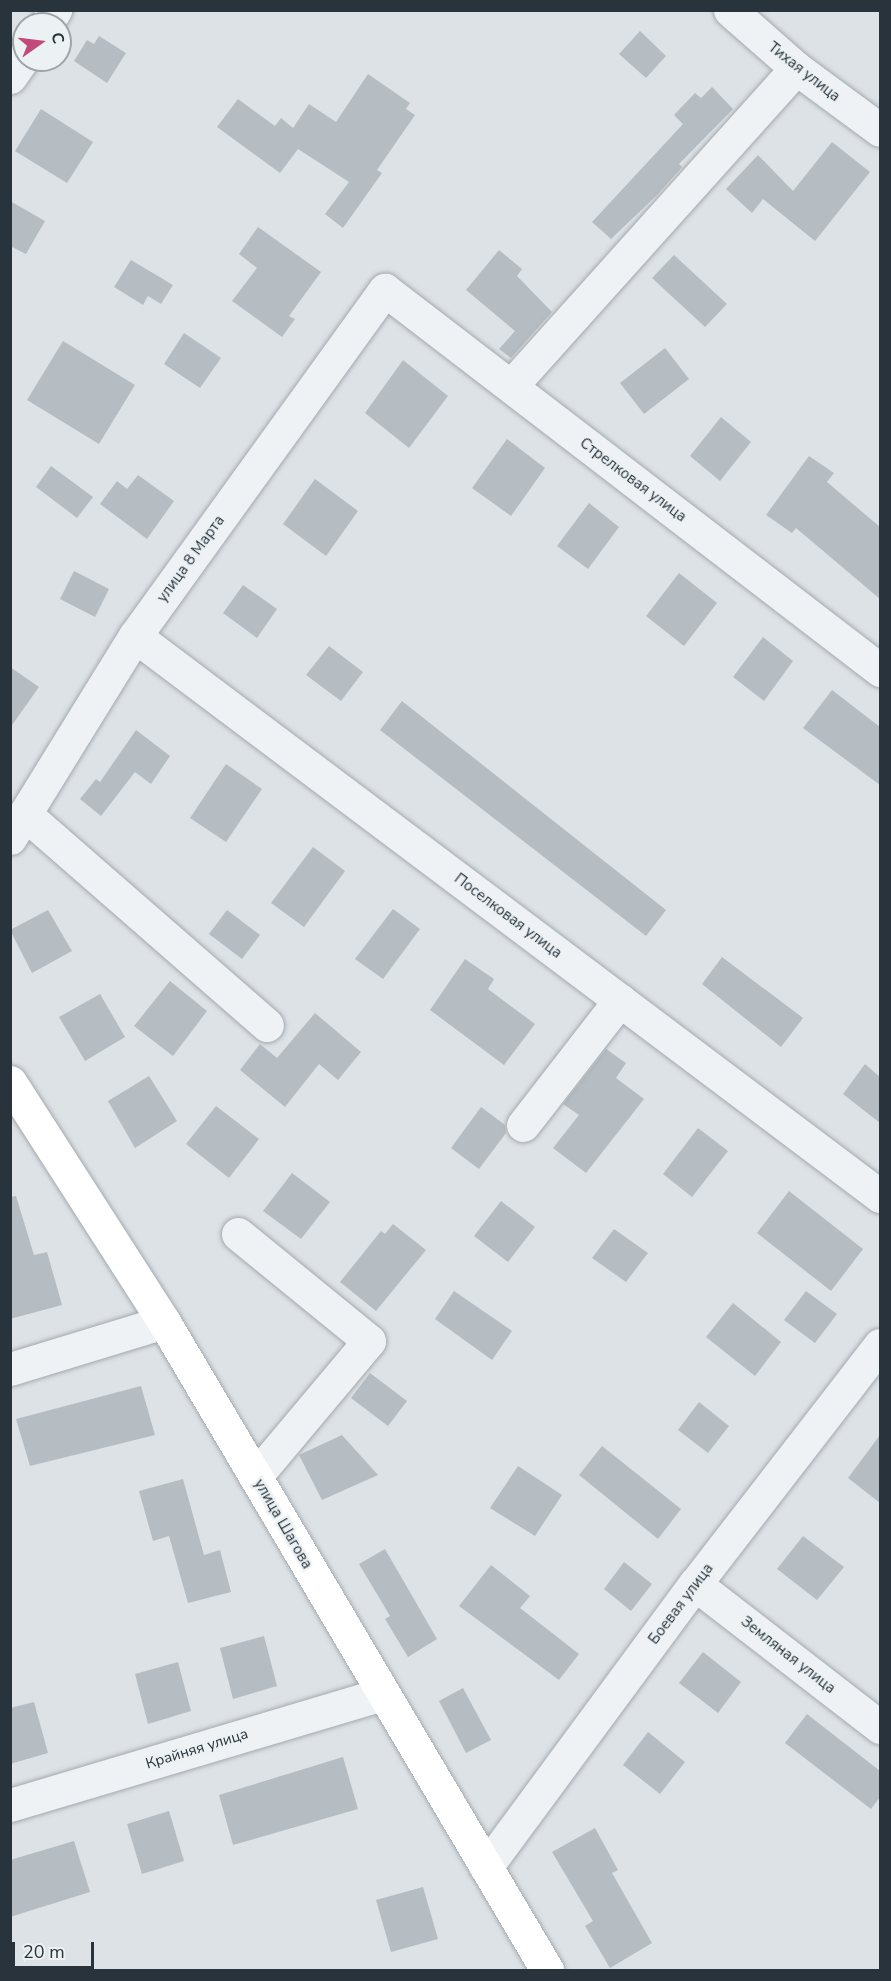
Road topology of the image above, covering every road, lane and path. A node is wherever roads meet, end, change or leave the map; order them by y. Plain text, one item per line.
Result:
1 (730, 10) edge
2 (796, 68) junction
3 (880, 130) edge
4 (385, 290) joint
5 (511, 386) junction
6 (135, 636) junction
7 (880, 670) edge
8 (18, 826) edge
9 (620, 1000) junction
10 (267, 1025) dead end
11 (10, 1082) edge
12 (523, 1125) dead end
13 (880, 1196) edge
14 (238, 1234) dead end
15 (164, 1322) junction
16 (880, 1345) edge
17 (10, 1369) edge
18 (255, 1477) junction
19 (695, 1584) junction
20 (383, 1694) junction
21 (880, 1727) edge
22 (10, 1805) edge
23 (486, 1867) junction
24 (547, 1971) edge

1 - 2 street, Тихая улица
2 - 3 street, Тихая улица
2 - 5 street
4 - 5 street, Стрелковая улица
4 - 6 street, улица 8 Марта
5 - 7 street, Стрелковая улица
6 - 8 street, улица 8 Марта
6 - 9 street, Поселковая улица
8 - 10 street
9 - 12 street
9 - 13 street, Поселковая улица
11 - 15 main road, улица Шагова
14 - 18 street
15 - 17 street
15 - 18 main road, улица Шагова
16 - 19 street, Боевая улица
18 - 20 main road, улица Шагова
19 - 21 street, Земляная улица
19 - 23 street, Боевая улица
20 - 22 street, Крайняя улица
20 - 23 main road, улица Шагова
23 - 24 main road, улица Шагова

